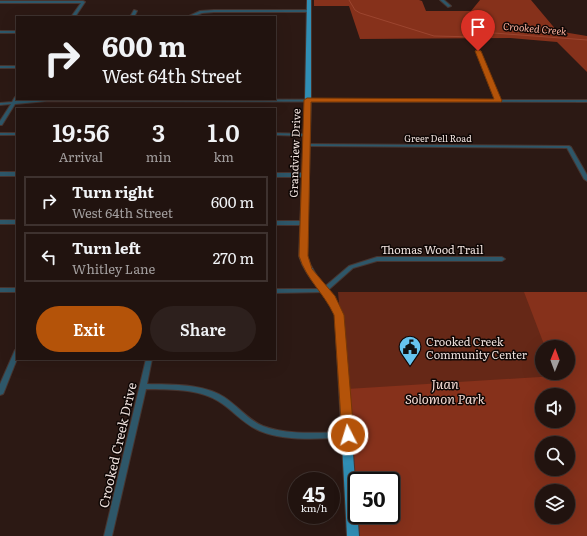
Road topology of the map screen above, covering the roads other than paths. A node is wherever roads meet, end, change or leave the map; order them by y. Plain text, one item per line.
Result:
1 (309, 0) edge
2 (442, 0) edge
3 (18, 1) edge
4 (0, 2) edge
5 (449, 6) dead end
6 (135, 11) dead end
7 (246, 11) junction
8 (309, 11) junction
9 (74, 16) edge
10 (132, 16) edge
11 (191, 16) edge
12 (245, 16) edge
13 (0, 32) edge
14 (16, 32) edge
15 (478, 51) dead end
16 (0, 67) edge
17 (16, 67) edge
18 (16, 100) edge
19 (307, 100) junction
20 (498, 101) junction
21 (587, 101) edge
22 (0, 104) edge
23 (0, 124) edge
24 (0, 134) edge
25 (16, 134) edge
26 (276, 134) edge
27 (307, 134) junction
28 (307, 145) junction
29 (0, 174) edge
30 (16, 174) edge
31 (276, 175) edge
32 (305, 175) junction
33 (587, 179) edge
34 (0, 222) edge
35 (16, 222) edge
36 (276, 223) edge
37 (304, 223) junction
38 (502, 259) dead end
39 (0, 290) edge
40 (16, 290) edge
41 (276, 290) edge
42 (324, 291) junction
43 (16, 354) edge
44 (149, 360) edge
45 (143, 386) junction
46 (0, 392) edge
47 (348, 435) junction
48 (108, 536) edge
49 (353, 536) edge

1 - 8 main road, Grandview Drive
2 - 5 street
3 - 4 street
3 - 9 street
6 - 10 street
7 - 8 street
7 - 11 street
7 - 12 street
8 - 19 main road, Grandview Drive
13 - 14 street
15 - 20 street
16 - 17 street
18 - 19 street
18 - 22 street
18 - 23 street
19 - 20 street
19 - 27 main road, Grandview Drive
20 - 21 street
24 - 25 street
26 - 27 street
27 - 28 main road, Grandview Drive
28 - 32 main road, Grandview Drive
28 - 33 street, Greer Dell Road
29 - 30 street
31 - 32 street
32 - 37 main road, Grandview Drive
34 - 35 street
36 - 37 street
37 - 42 main road, Grandview Drive
38 - 42 street, Thomas Wood Trail
39 - 40 street
41 - 42 street
42 - 47 main road, Grandview Drive
43 - 46 street
44 - 45 street, Crooked Creek Drive
45 - 47 street
45 - 48 street, Crooked Creek Drive
47 - 49 main road, Grandview Drive

